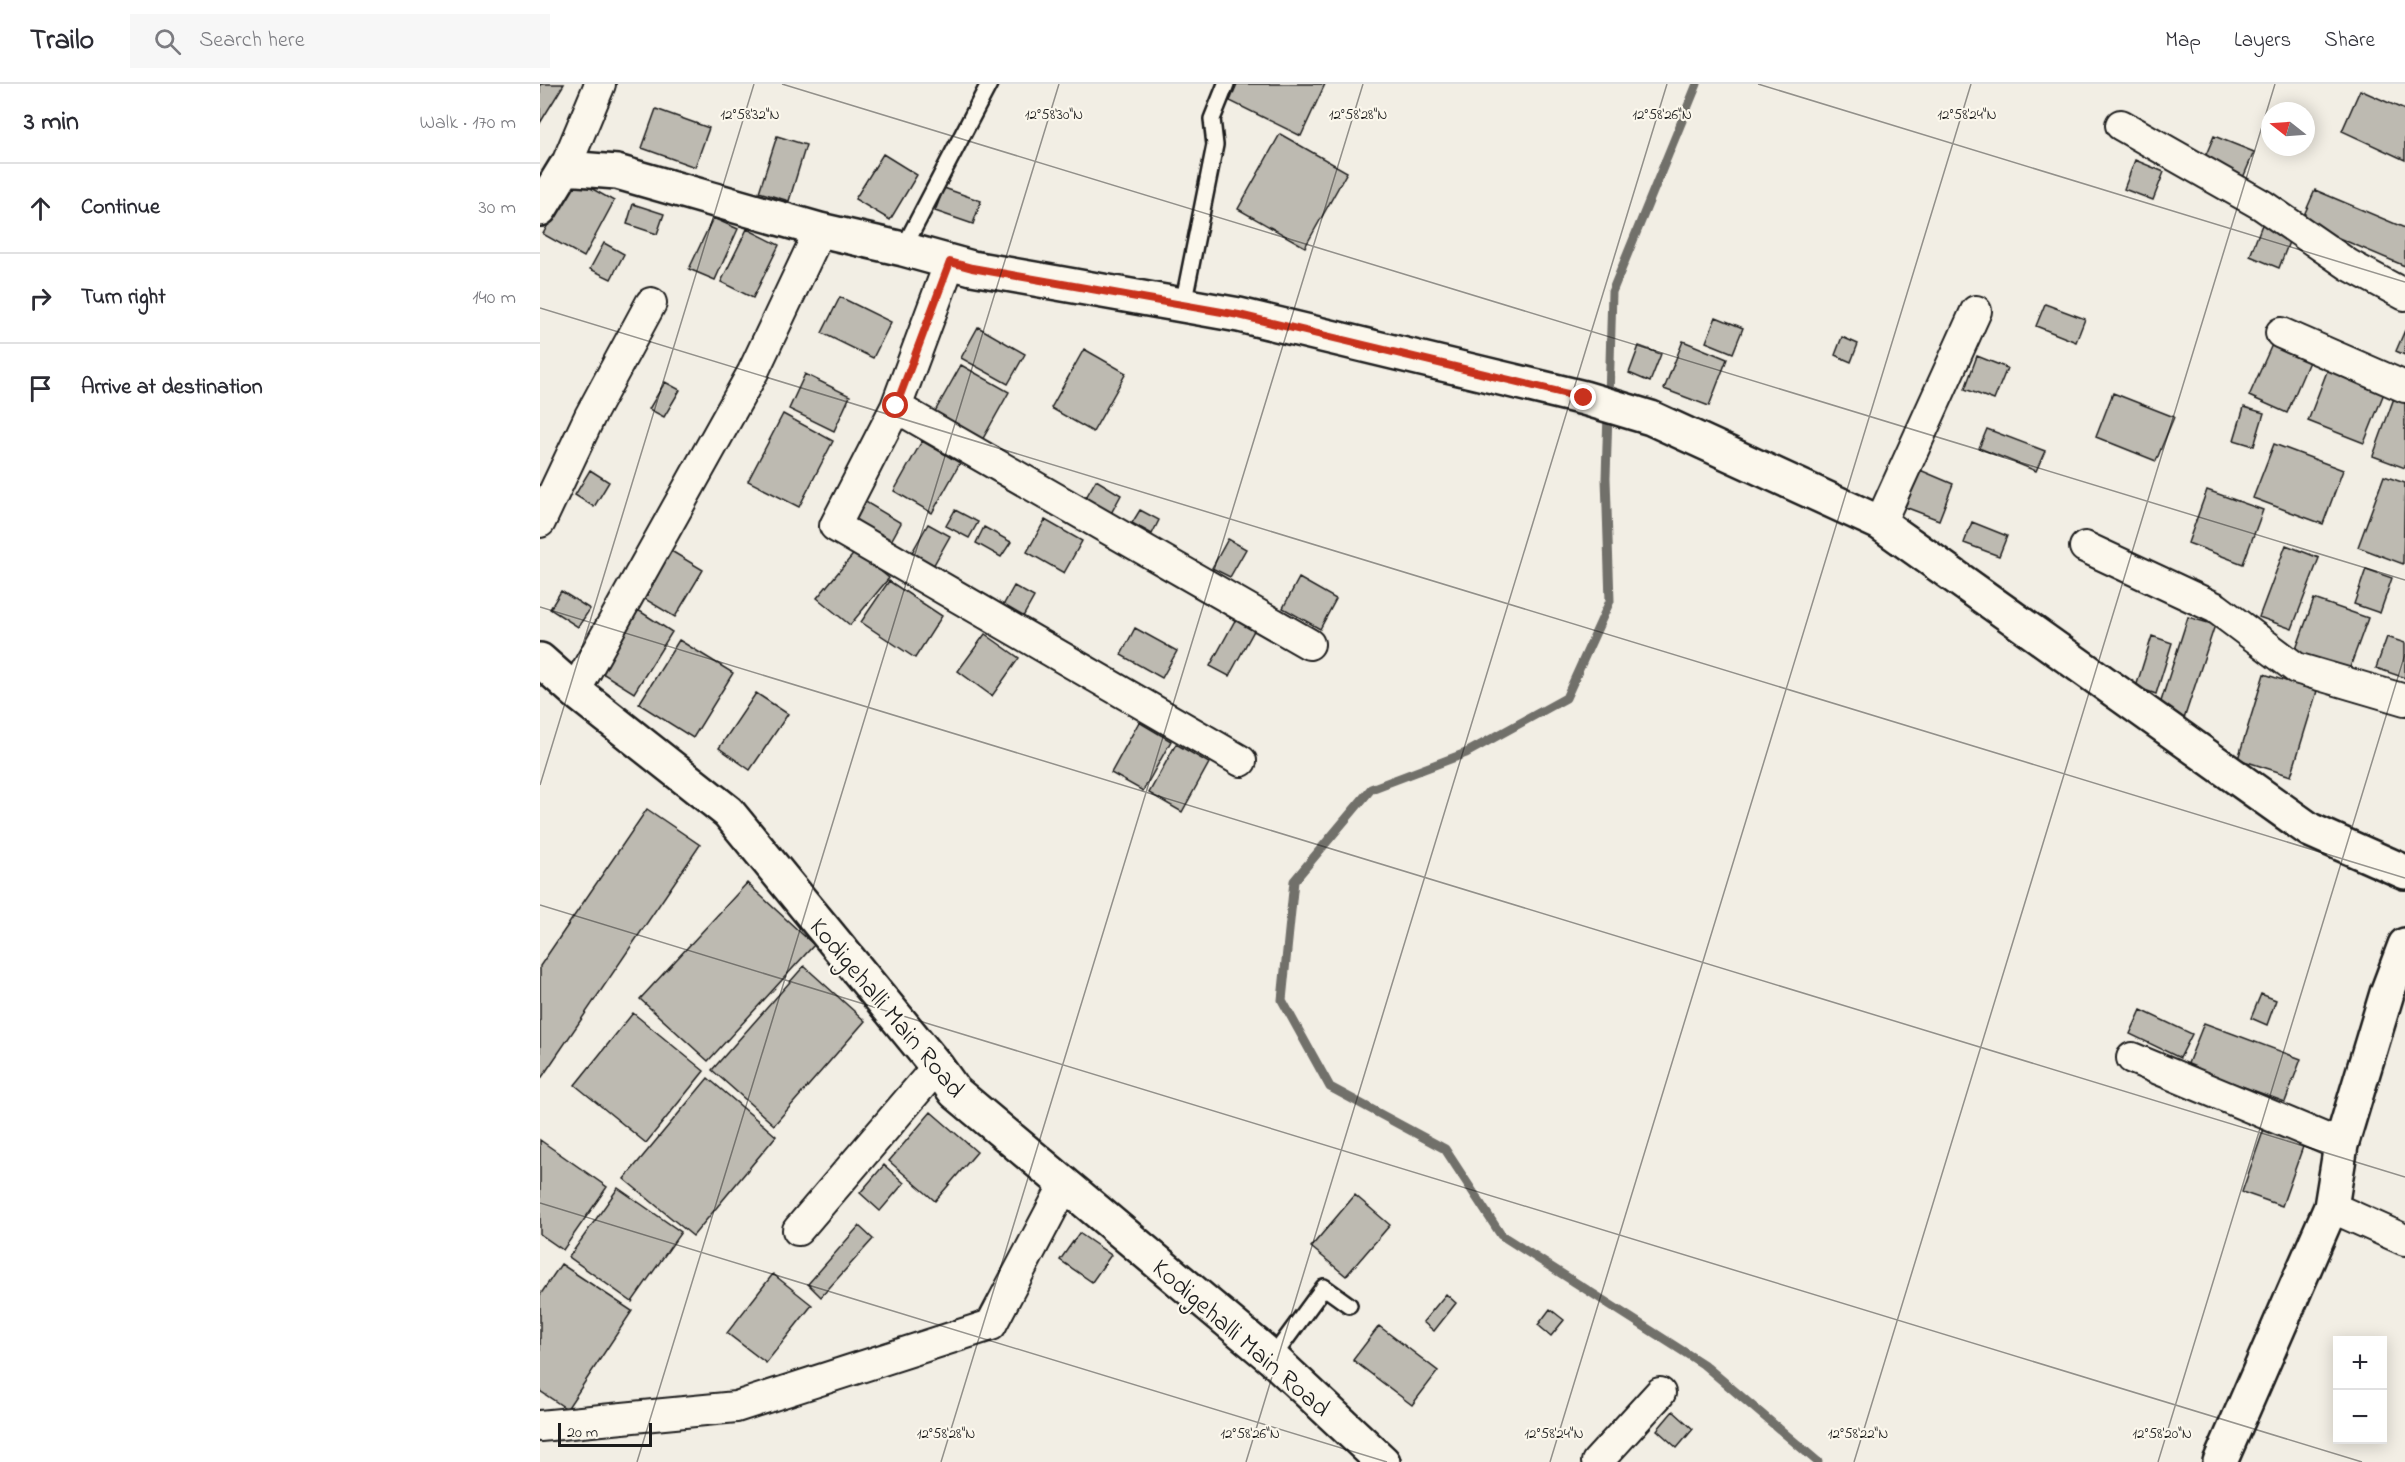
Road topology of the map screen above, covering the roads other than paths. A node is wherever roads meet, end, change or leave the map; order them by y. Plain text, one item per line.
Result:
1 (600, 84) edge
2 (989, 84) edge
3 (1226, 84) edge
4 (2121, 125) dead end
5 (565, 168) junction
6 (540, 209) edge
7 (820, 230) junction
8 (903, 249) junction
9 (950, 262) junction
10 (2405, 295) edge
11 (651, 303) dead end
12 (1183, 305) junction
13 (1976, 311) dead end
14 (2281, 333) dead end
15 (2405, 387) edge
16 (896, 406) junction
17 (540, 522) edge
18 (1880, 523) junction
19 (2085, 547) dead end
20 (1309, 644) dead end
21 (540, 660) edge
22 (575, 691) junction
23 (2405, 700) edge
24 (1241, 761) dead end
25 (2405, 872) edge
26 (2405, 945) edge
27 (2132, 1058) dead end
28 (937, 1067) junction
29 (2341, 1145) junction
30 (1065, 1186) junction
31 (2331, 1207) junction
32 (798, 1230) dead end
33 (2405, 1240) edge
34 (1349, 1305) dead end
35 (1272, 1358) junction
36 (1660, 1393) dead end
37 (540, 1426) edge
38 (1383, 1462) edge
39 (1597, 1462) edge
40 (2220, 1462) edge

1 - 5 street
2 - 8 lane
3 - 12 lane
4 - 10 street
5 - 6 street
5 - 7 street
7 - 8 street
7 - 22 street
8 - 9 street
9 - 12 street
9 - 16 street
11 - 17 street
12 - 18 street
13 - 18 street
14 - 15 street
16 - 20 street
16 - 24 street
18 - 25 street
19 - 23 street
21 - 22 street, Kodigehalli Main Road
22 - 28 street, Kodigehalli Main Road
26 - 29 street
27 - 29 street
28 - 30 street, Kodigehalli Main Road
28 - 32 street
29 - 31 street
30 - 35 street, Kodigehalli Main Road
30 - 37 street
31 - 33 street
31 - 40 street
34 - 35 lane
35 - 38 street, Kodigehalli Main Road
36 - 39 street

